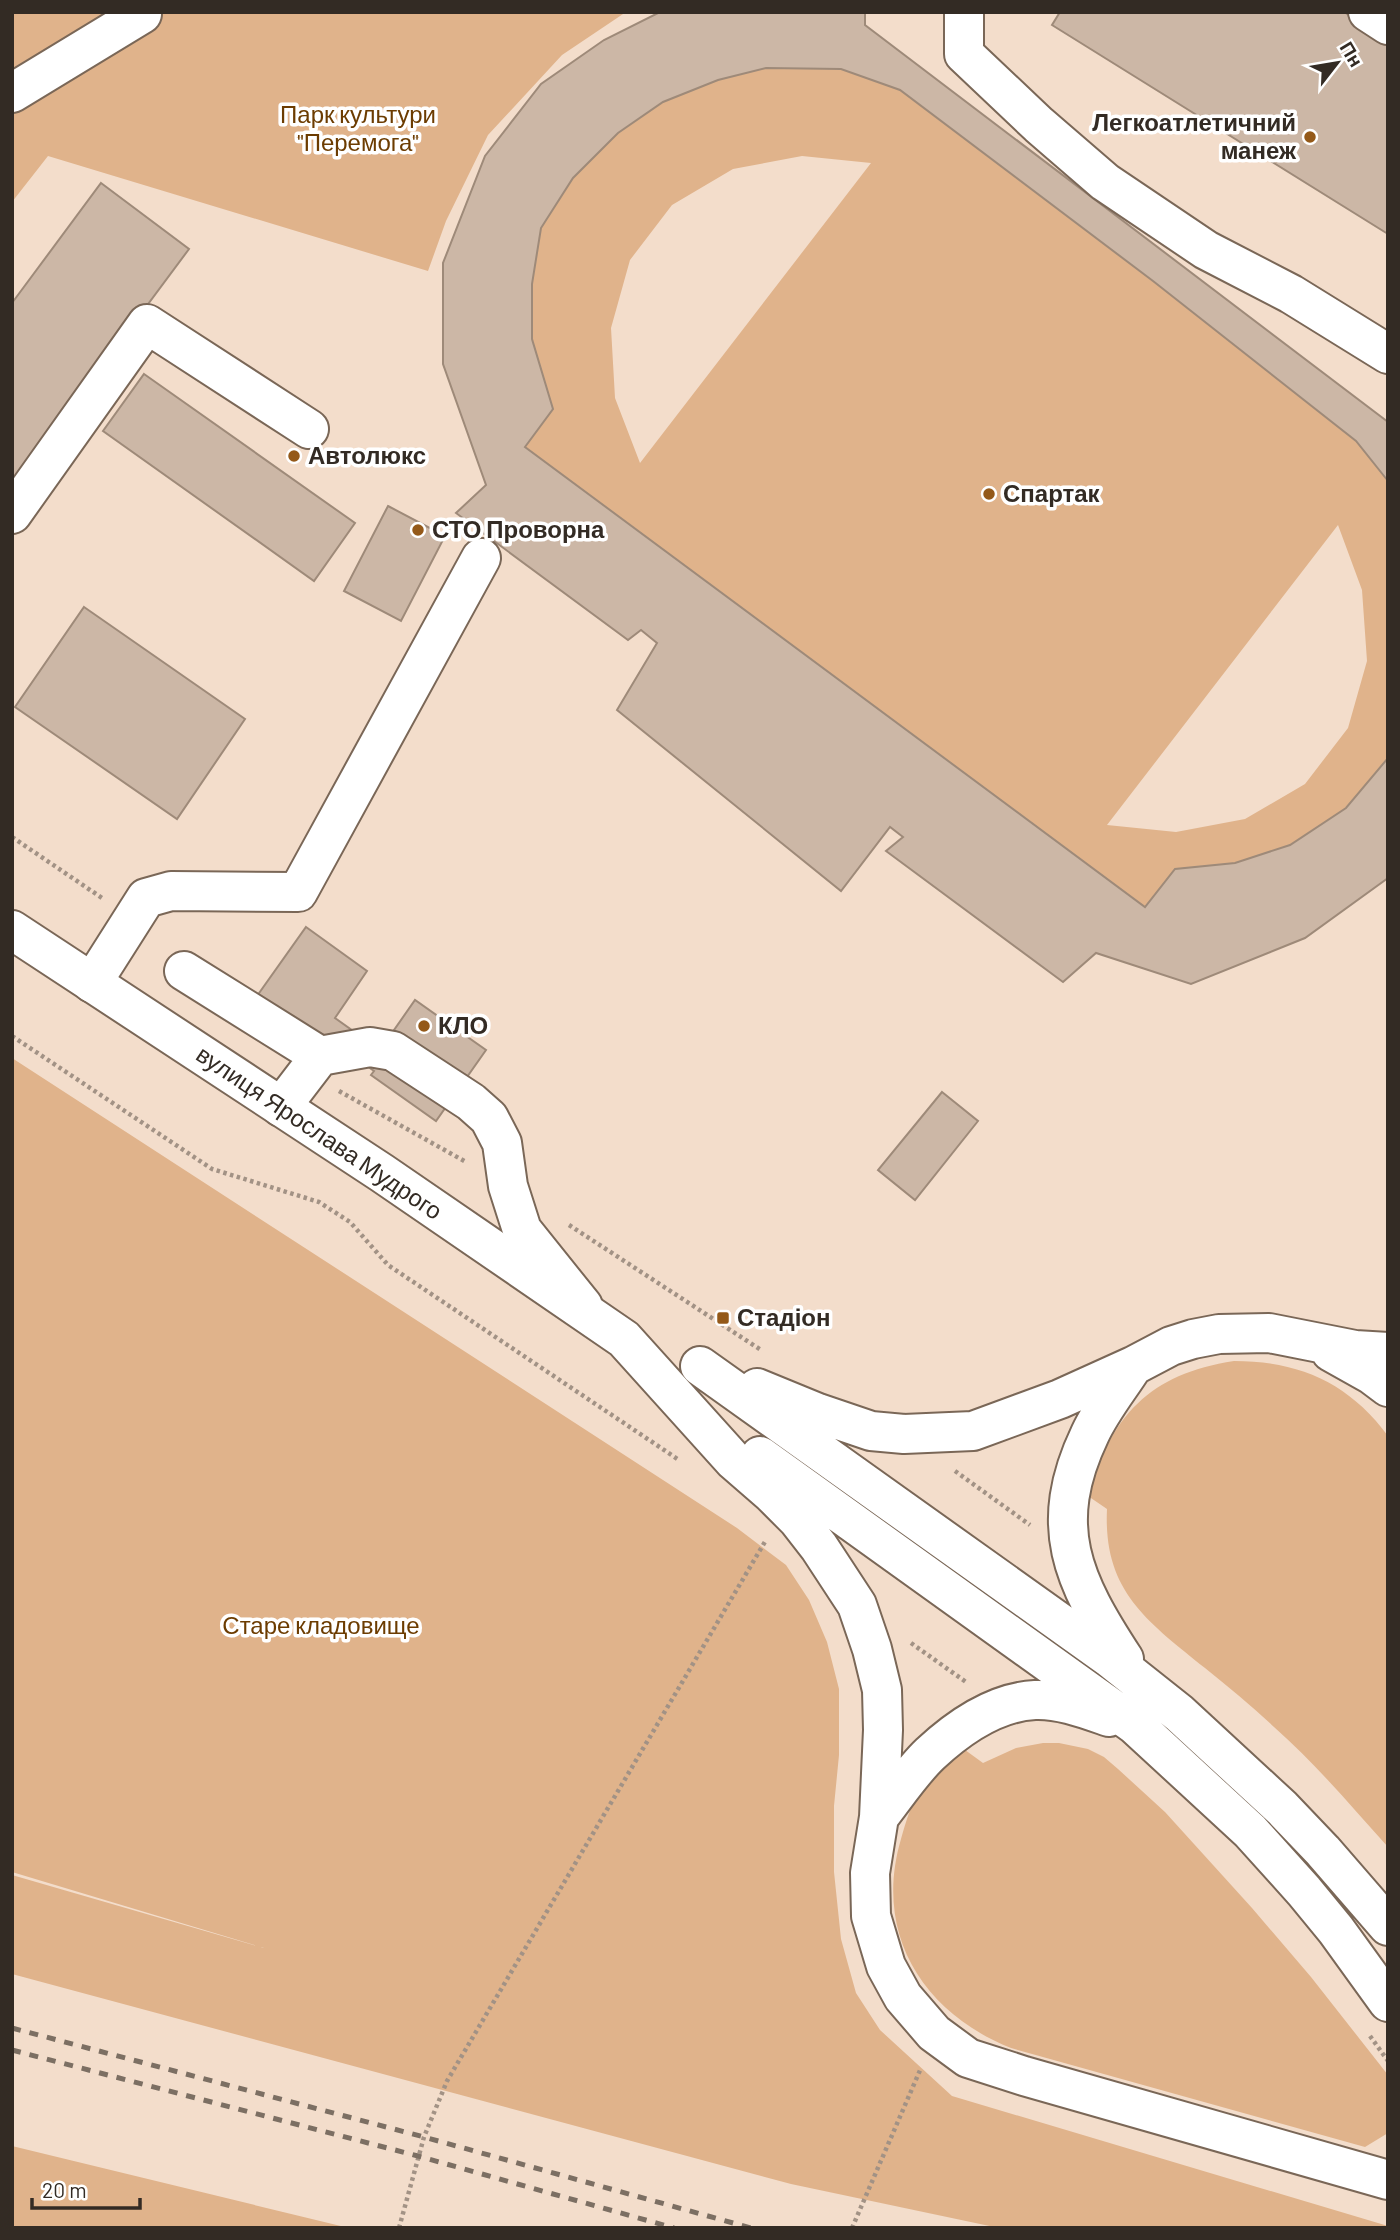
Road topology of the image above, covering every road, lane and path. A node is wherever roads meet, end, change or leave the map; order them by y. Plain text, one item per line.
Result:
1 (964, 12) edge
2 (1368, 12) edge
3 (142, 15) dead end
4 (1388, 24) edge
5 (12, 93) edge
6 (1388, 355) edge
7 (309, 429) dead end
8 (12, 514) edge
9 (481, 558) dead end
10 (12, 930) edge
11 (184, 971) dead end
12 (92, 984) junction
13 (12, 1035) edge
14 (320, 1056) junction
15 (336, 1090) dead end
16 (281, 1107) junction
17 (467, 1163) dead end
18 (565, 1223) dead end
19 (590, 1316) junction
20 (624, 1339) junction
21 (1314, 1343) junction
22 (1388, 1352) edge
23 (772, 1357) dead end
24 (700, 1366) junction
25 (1133, 1366) junction
26 (1388, 1387) edge
27 (678, 1398) junction
28 (682, 1462) dead end
29 (954, 1470) dead end
30 (1031, 1525) dead end
31 (768, 1536) dead end
32 (905, 1639) dead end
33 (1139, 1681) junction
34 (969, 1684) dead end
35 (1135, 1725) junction
36 (879, 1817) junction
37 (1388, 1926) edge
38 (1377, 2016) edge
39 (925, 2061) dead end
40 (1388, 2061) edge
41 (1388, 2180) edge
42 (399, 2228) edge
43 (852, 2228) edge

1 - 6 main road
2 - 4 main road
3 - 5 main road
7 - 8 main road
9 - 12 main road
10 - 12 main road, вулиця Ярослава Мудрого
11 - 14 main road
12 - 16 main road, вулиця Ярослава Мудрого
13 - 28 path
14 - 16 main road
14 - 19 main road
15 - 17 path
16 - 19 main road, вулиця Ярослава Мудрого
18 - 23 path
19 - 20 main road, вулиця Ярослава Мудрого
20 - 24 main road
20 - 27 main road
21 - 22 main road
21 - 25 main road
21 - 26 main road
24 - 25 main road
24 - 33 main road
25 - 33 main road
27 - 35 main road
27 - 36 main road
29 - 30 path
31 - 42 path
32 - 34 path
33 - 37 main road
35 - 36 main road
35 - 38 main road
36 - 41 main road
38 - 40 path
39 - 43 path

